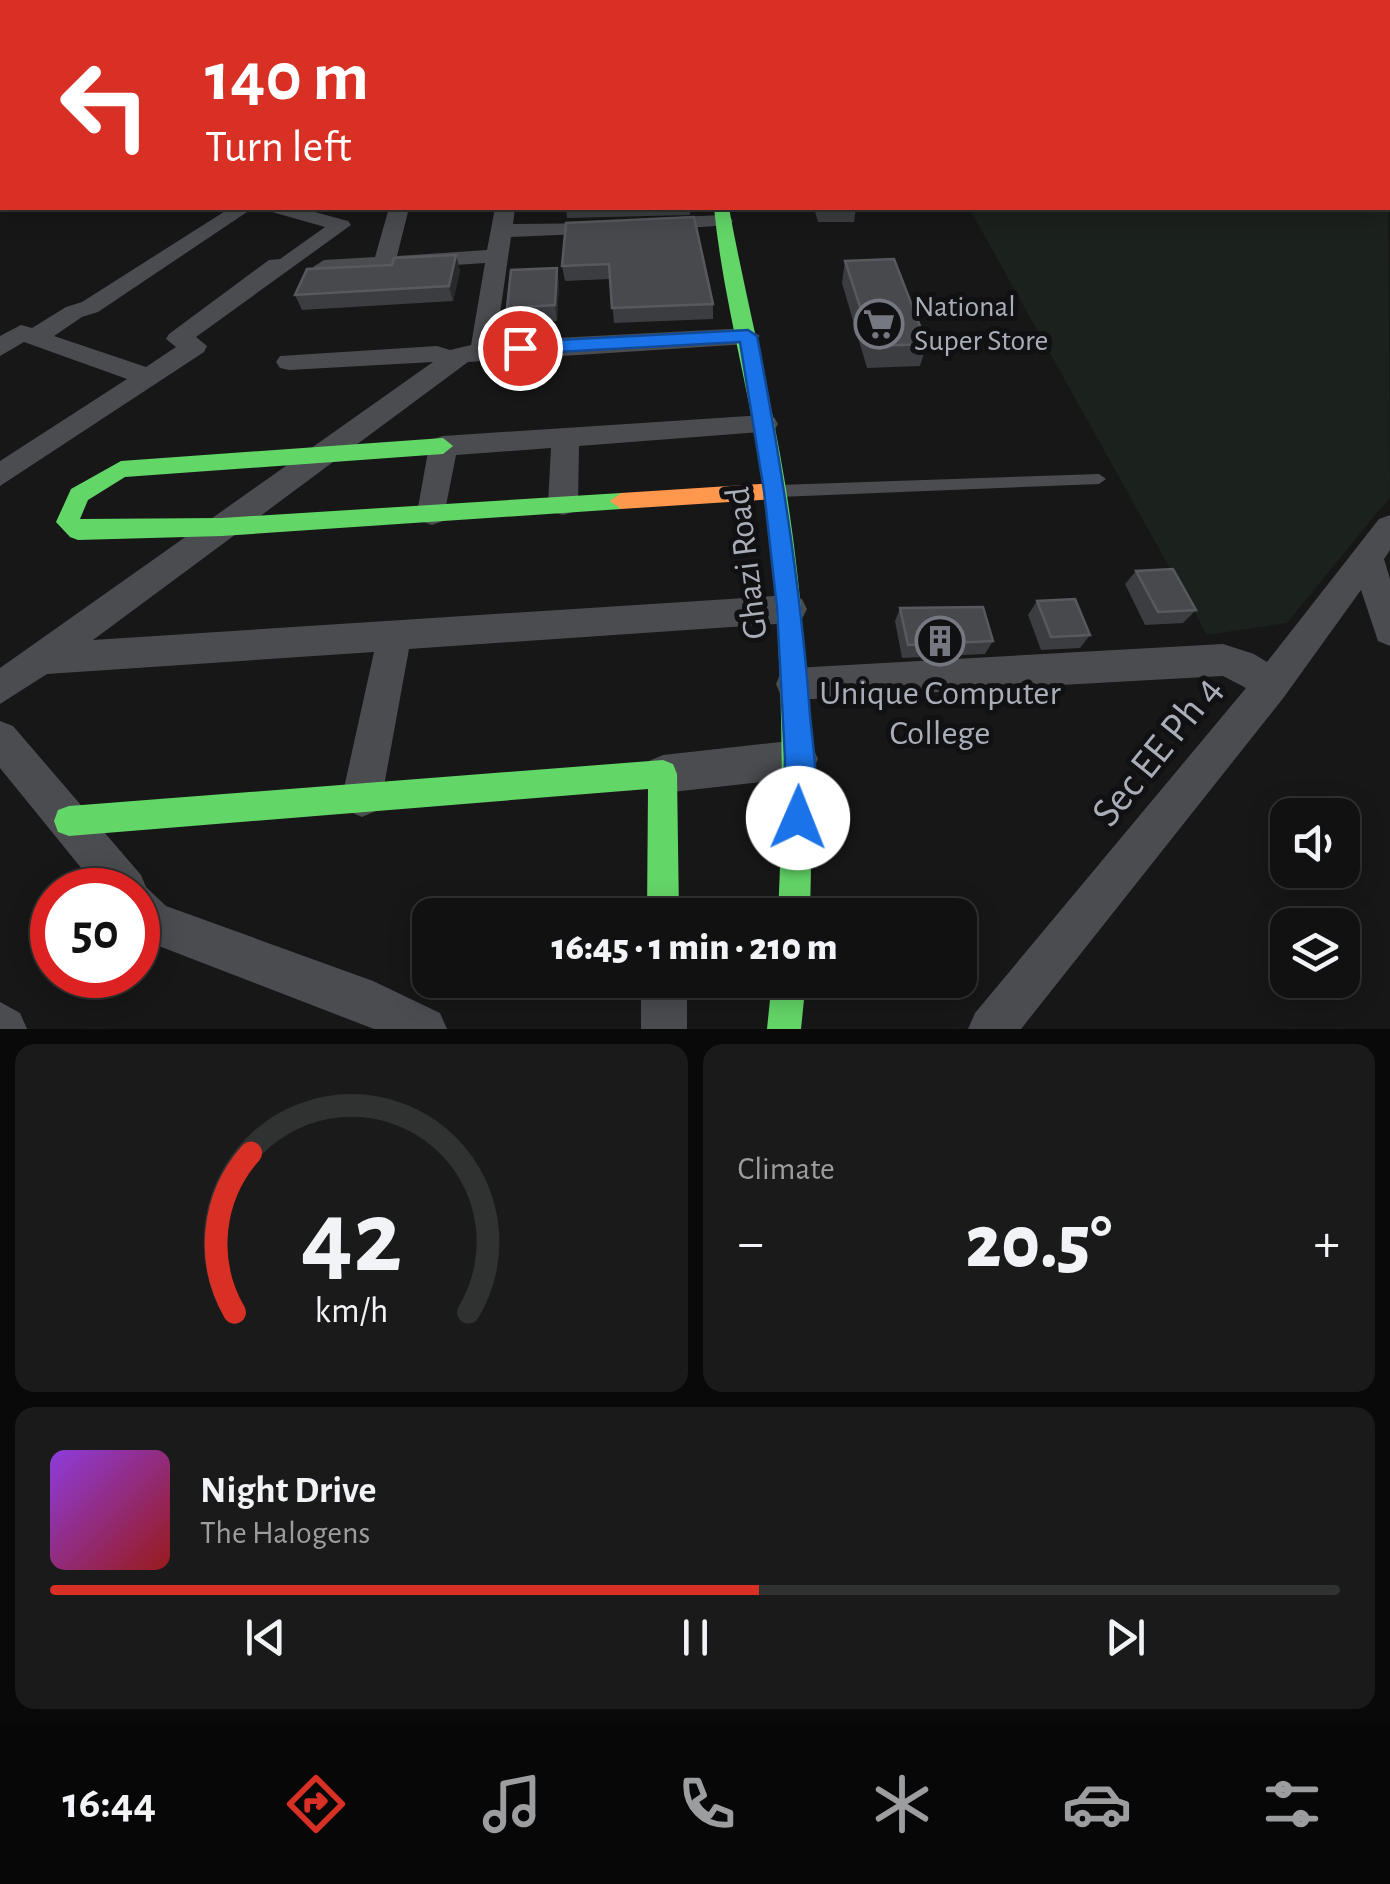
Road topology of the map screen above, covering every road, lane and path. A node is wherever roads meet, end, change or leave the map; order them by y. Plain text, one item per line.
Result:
1 (322, 0) edge
2 (336, 0) edge
3 (240, 210) edge
4 (297, 210) edge
5 (398, 210) edge
6 (505, 210) edge
7 (722, 214) edge
8 (502, 232) junction
9 (497, 256) junction
10 (384, 263) junction
11 (324, 267) edge
12 (748, 336) junction
13 (35, 338) junction
14 (0, 348) edge
15 (482, 350) junction
16 (451, 360) junction
17 (289, 362) dead end
18 (149, 378) junction
19 (764, 424) junction
20 (565, 437) junction
21 (443, 446) junction
22 (322, 455) junction
23 (0, 476) edge
24 (1099, 479) dead end
25 (775, 491) junction
26 (563, 504) junction
27 (432, 513) junction
28 (222, 527) junction
29 (1379, 542) edge
30 (790, 608) junction
31 (1390, 631) edge
32 (395, 635) junction
33 (40, 659) junction
34 (794, 684) junction
35 (1272, 685) junction
36 (0, 688) edge
37 (0, 739) edge
38 (799, 759) junction
39 (663, 774) junction
40 (362, 797) junction
41 (69, 820) junction
42 (108, 868) edge
43 (663, 898) edge
44 (795, 898) edge
45 (160, 925) edge
46 (664, 998) edge
47 (787, 998) edge
48 (424, 1029) edge
49 (664, 1029) edge
50 (784, 1029) edge
51 (991, 1029) edge

1 - 2 street
3 - 13 street
4 - 18 street
5 - 10 street
6 - 8 street
7 - 8 street
7 - 12 street, Ghazi Road
8 - 9 street
9 - 10 street
9 - 15 street
10 - 11 street
12 - 15 street
12 - 19 street, Ghazi Road
13 - 14 street
13 - 18 street
15 - 16 street
16 - 17 street
16 - 22 street
18 - 23 street
19 - 20 street
19 - 25 street, Ghazi Road
20 - 21 street
20 - 26 street
21 - 22 street
21 - 27 street
22 - 28 street
22 - 28 street
24 - 25 lane
25 - 26 street
25 - 30 street, Ghazi Road
26 - 27 street
27 - 28 street
28 - 33 street
29 - 31 street
29 - 35 street, Sec EE Ph 4
30 - 32 street
30 - 34 street, Ghazi Road
32 - 33 street
32 - 40 street
33 - 36 street
34 - 35 street
34 - 38 street, Ghazi Road
35 - 51 street, Sec EE Ph 4
37 - 41 street
38 - 39 street
38 - 44 street, Ghazi Road
39 - 40 street
39 - 43 street
40 - 41 street
41 - 42 street
45 - 48 street
46 - 49 street
47 - 50 street

